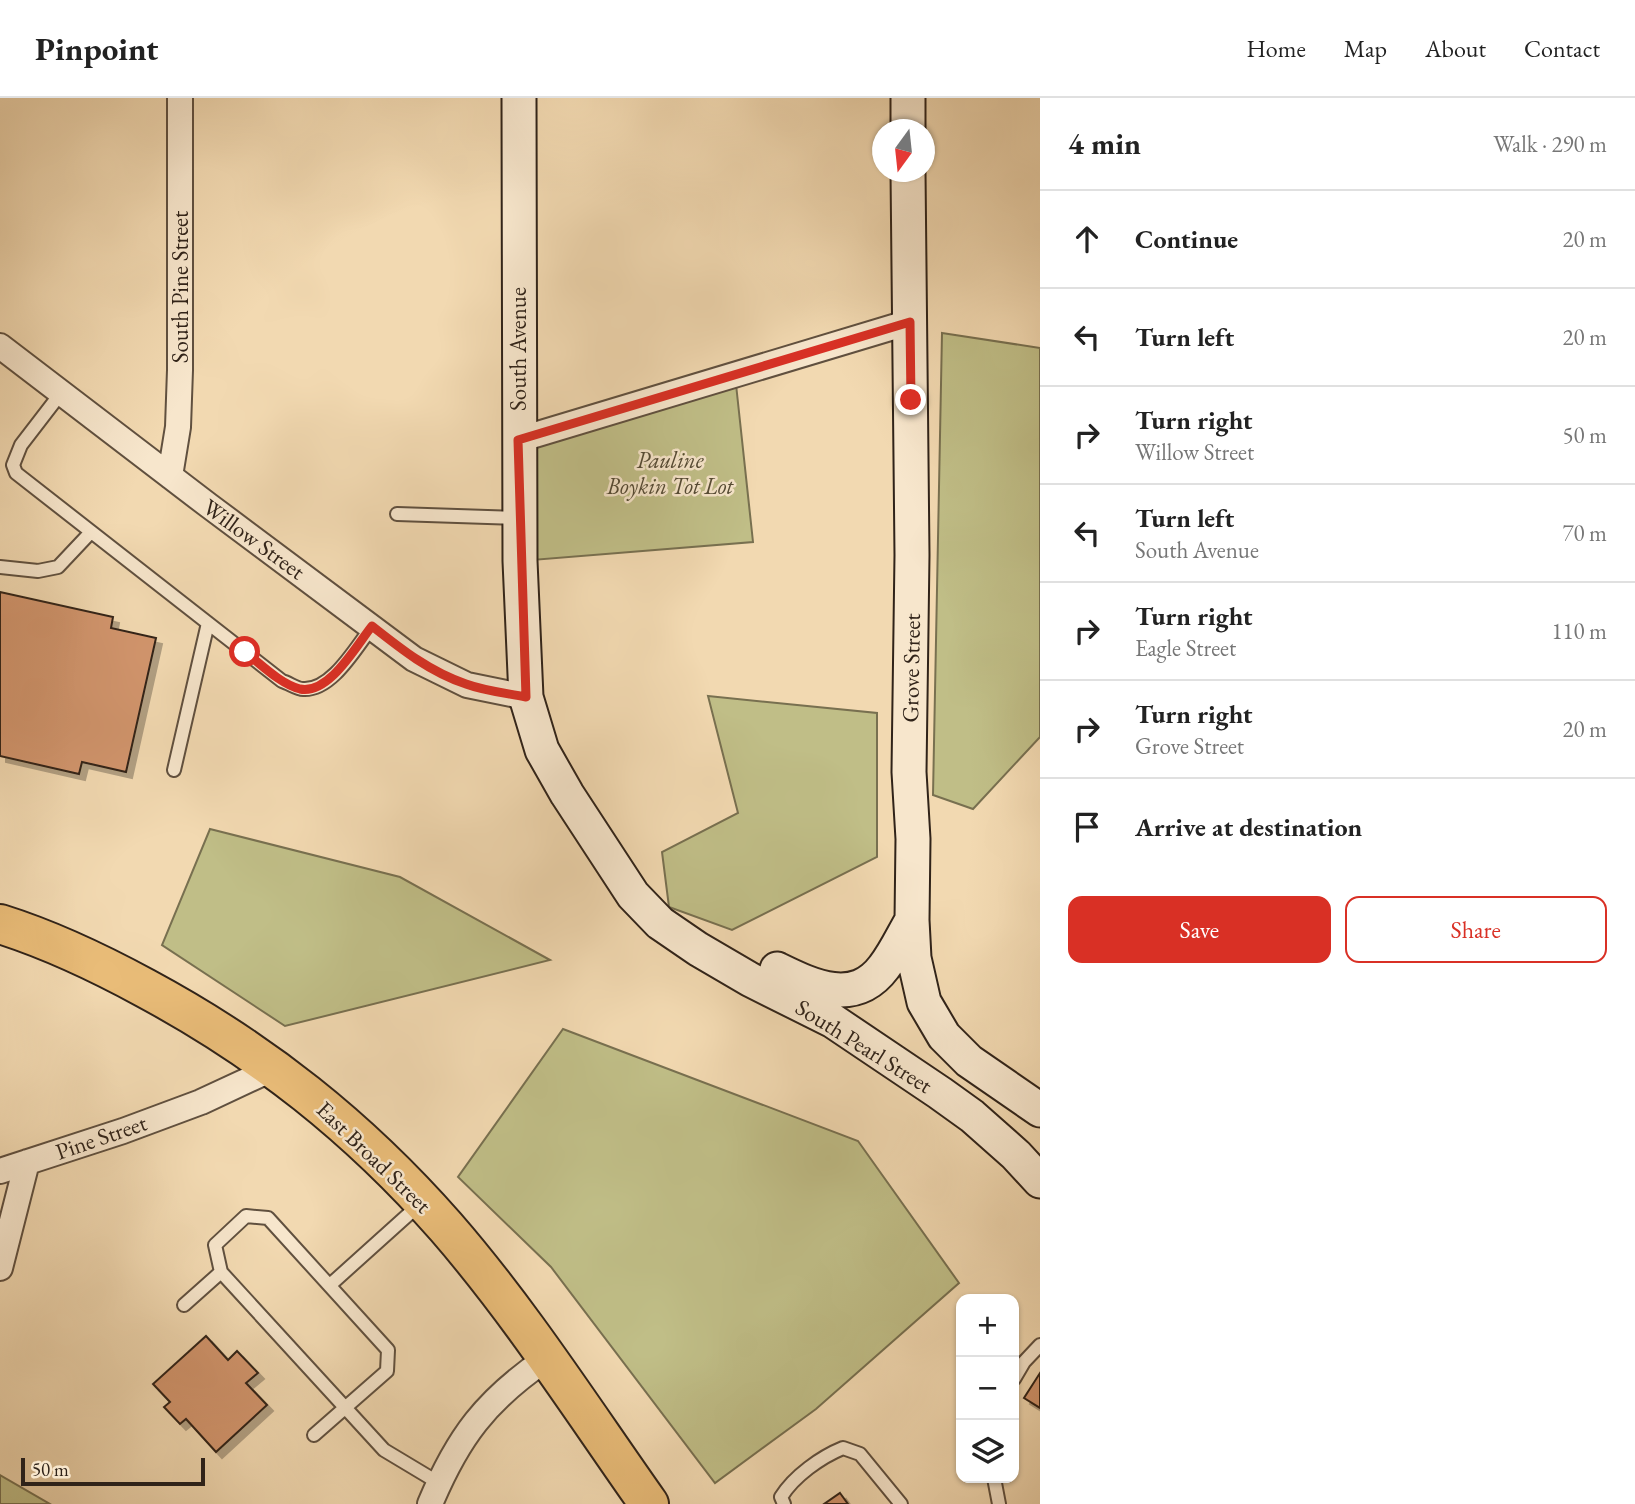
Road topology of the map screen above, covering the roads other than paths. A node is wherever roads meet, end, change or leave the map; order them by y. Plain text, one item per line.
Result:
1 (180, 98) edge
2 (519, 98) edge
3 (908, 98) edge
4 (908, 119) edge
5 (908, 182) edge
6 (910, 322) junction
7 (0, 346) edge
8 (61, 393) junction
9 (518, 440) junction
10 (170, 476) junction
11 (397, 514) dead end
12 (520, 518) junction
13 (91, 532) junction
14 (0, 567) edge
15 (208, 623) junction
16 (372, 626) junction
17 (526, 697) junction
18 (174, 770) dead end
19 (642, 904) junction
20 (912, 920) junction
21 (0, 924) edge
22 (274, 1068) junction
23 (1040, 1110) edge
24 (27, 1162) junction
25 (0, 1171) edge
26 (1040, 1181) edge
27 (423, 1202) junction
28 (0, 1268) edge
29 (221, 1272) junction
30 (330, 1285) junction
31 (184, 1305) dead end
32 (1040, 1345) edge
33 (546, 1359) junction
34 (1019, 1371) edge
35 (345, 1408) junction
36 (314, 1435) dead end
37 (995, 1483) edge
38 (435, 1493) edge
39 (649, 1504) edge
40 (783, 1504) edge
41 (901, 1504) edge
42 (999, 1504) edge

1 - 10 street, South Pine Street
2 - 9 main road, South Avenue
3 - 4 main road
5 - 6 main road, Grove Street
6 - 9 street
6 - 20 main road, Grove Street
7 - 8 street, Willow Street
8 - 10 street, Willow Street
8 - 13 lane
9 - 12 main road, South Avenue
10 - 16 street, Willow Street
11 - 12 lane
12 - 17 main road, South Avenue
13 - 14 lane
13 - 15 lane
15 - 16 lane
15 - 18 lane
16 - 17 street, Willow Street
17 - 19 main road, South Avenue
19 - 20 main road
19 - 26 main road, South Pearl Street
20 - 23 main road, Grove Street
21 - 22 highway, East Broad Street
22 - 24 street, Pine Street
22 - 27 highway, East Broad Street
24 - 25 street
24 - 28 street, Pine Street
27 - 30 lane
27 - 33 highway, East Broad Street
29 - 30 lane
29 - 31 lane
29 - 35 lane
30 - 35 lane
32 - 34 lane
33 - 38 street
33 - 39 highway, East Broad Street
35 - 36 lane
35 - 38 lane
37 - 42 lane
40 - 41 lane

